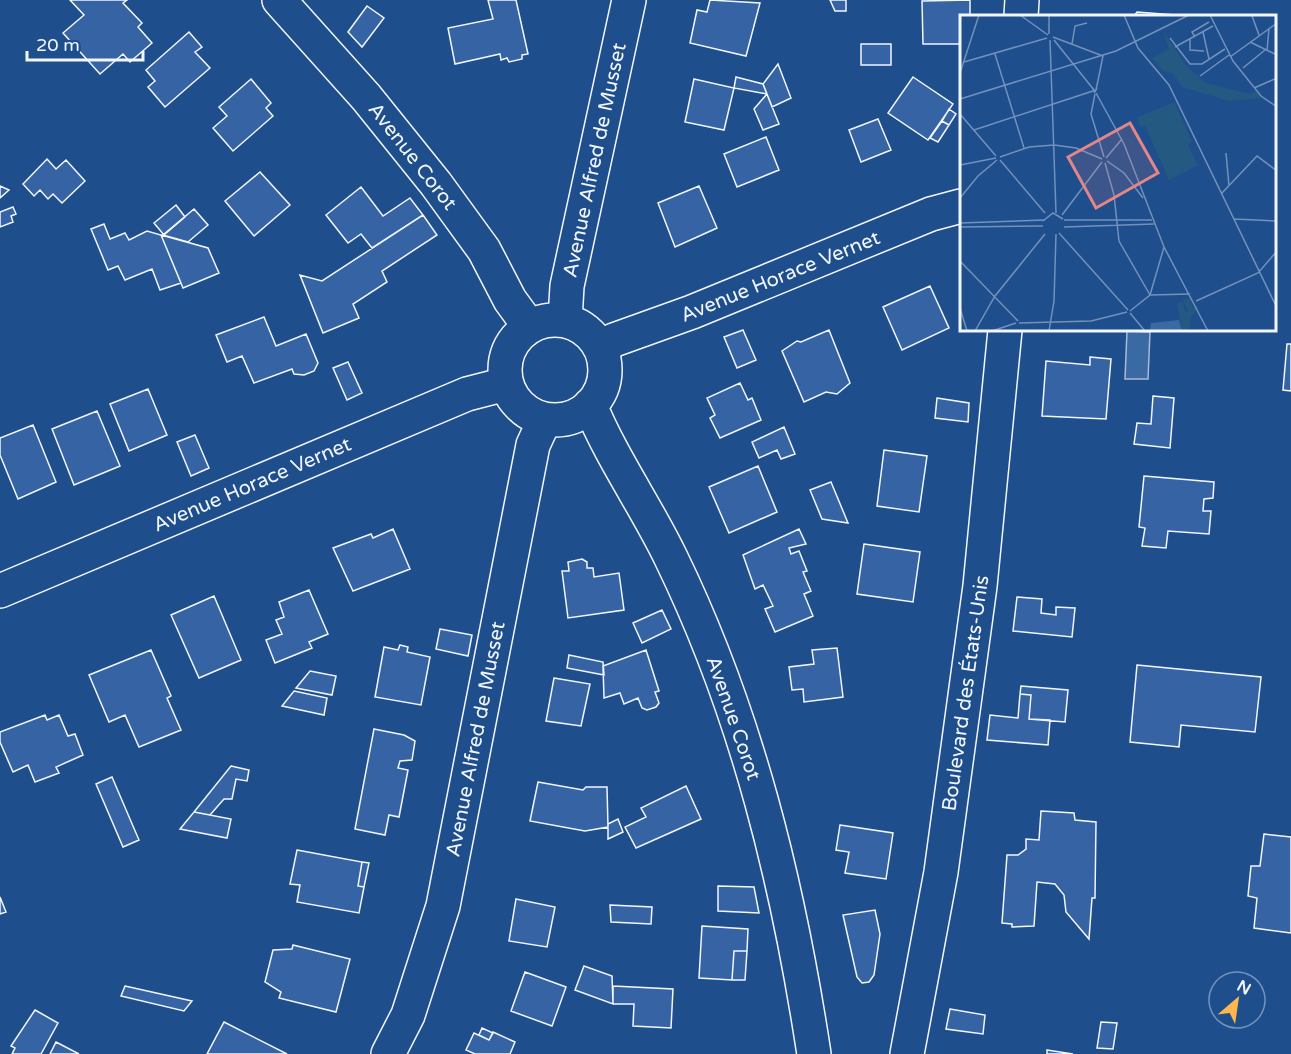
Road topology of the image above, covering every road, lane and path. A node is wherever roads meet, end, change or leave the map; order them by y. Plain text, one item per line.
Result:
1 (279, 0) edge
2 (629, 0) edge
3 (1022, 0) edge
4 (1021, 15) edge
5 (960, 206) edge
6 (565, 320) junction
7 (529, 326) junction
8 (1005, 332) edge
9 (601, 349) junction
10 (506, 384) junction
11 (591, 405) junction
12 (545, 419) junction
13 (0, 591) edge
14 (388, 1054) edge
15 (820, 1054) edge
16 (907, 1054) edge

1 - 7 street, Avenue Corot
2 - 6 street, Avenue Alfred de Musset
3 - 4 street
5 - 9 street, Avenue Horace Vernet
6 - 7 street
6 - 9 street
7 - 10 street
8 - 16 street, Boulevard des États-Unis
9 - 11 street
10 - 12 street
10 - 13 street, Avenue Horace Vernet
11 - 12 street
11 - 15 street, Avenue Corot
12 - 14 street, Avenue Alfred de Musset

